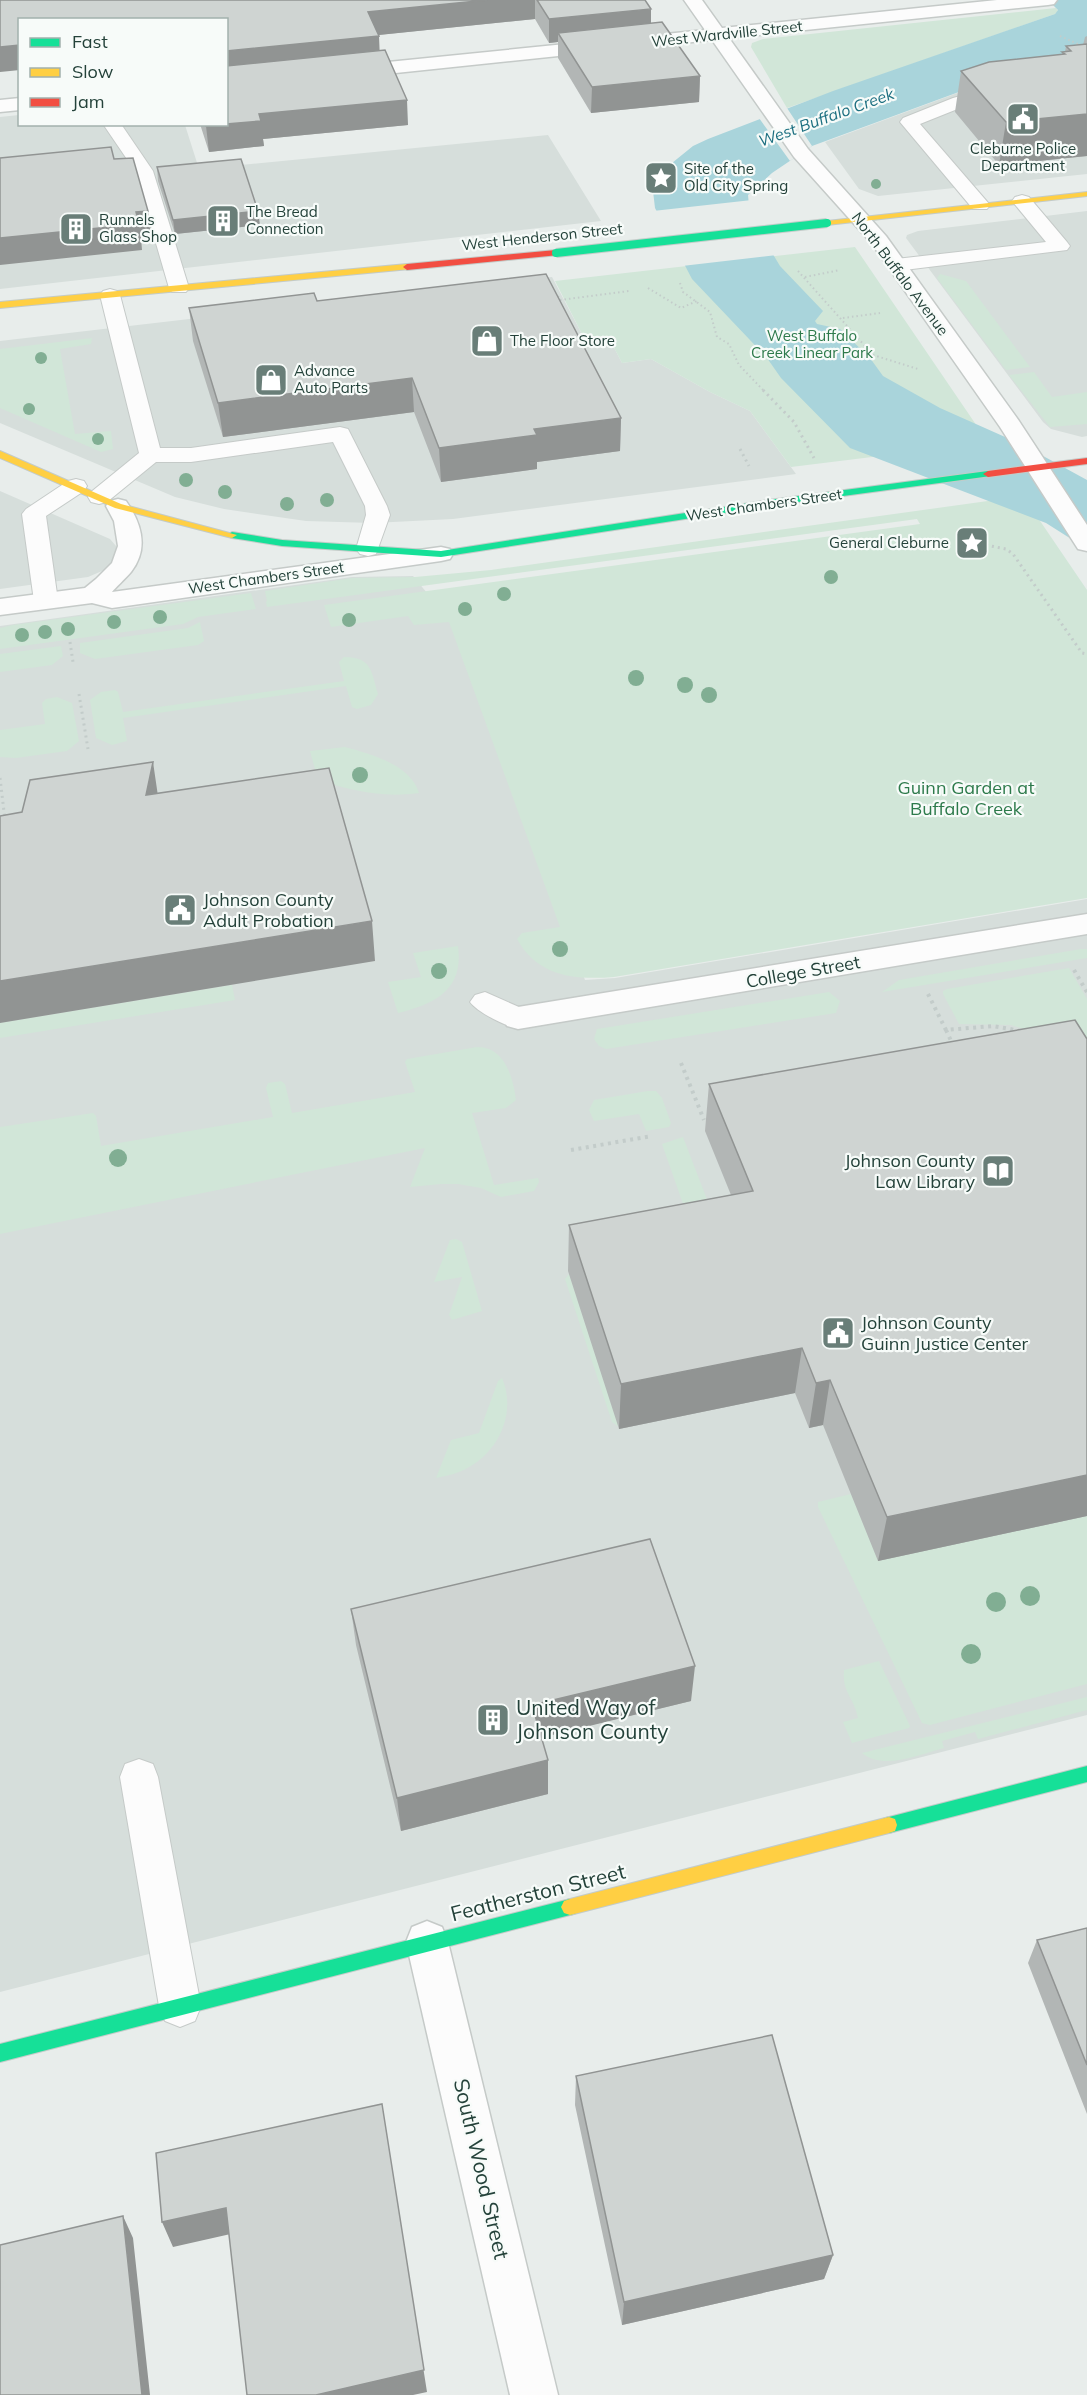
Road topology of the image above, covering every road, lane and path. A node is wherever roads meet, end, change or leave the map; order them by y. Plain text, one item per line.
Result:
1 (693, 0) edge
2 (1047, 0) edge
3 (974, 4) edge
4 (718, 34) junction
5 (330, 73) edge
6 (1013, 87) edge
7 (18, 105) edge
8 (0, 106) edge
9 (113, 126) edge
10 (1087, 194) edge
11 (1022, 201) junction
12 (980, 205) junction
13 (859, 219) junction
14 (896, 265) junction
15 (840, 270) dead end
16 (804, 277) dead end
17 (680, 283) dead end
18 (179, 288) junction
19 (641, 289) dead end
20 (633, 291) dead end
21 (110, 295) junction
22 (585, 296) dead end
23 (697, 302) junction
24 (0, 305) edge
25 (843, 318) dead end
26 (926, 371) dead end
27 (740, 449) dead end
28 (0, 454) edge
29 (151, 455) junction
30 (1087, 461) edge
31 (748, 465) dead end
32 (819, 467) dead end
33 (1037, 467) junction
34 (76, 486) junction
35 (108, 501) junction
36 (1087, 544) edge
37 (986, 545) dead end
38 (368, 549) junction
39 (441, 554) junction
40 (92, 595) junction
41 (46, 601) junction
42 (0, 607) edge
43 (70, 642) dead end
44 (1087, 654) edge
45 (74, 662) dead end
46 (79, 694) dead end
47 (88, 749) dead end
48 (0, 778) edge
49 (6, 826) edge
50 (1087, 924) edge
51 (1071, 964) dead end
52 (925, 989) dead end
53 (1087, 992) edge
54 (485, 1002) dead end
55 (518, 1018) joint
56 (946, 1030) junction
57 (1030, 1033) edge
58 (958, 1054) edge
59 (681, 1063) dead end
60 (704, 1120) dead end
61 (652, 1136) dead end
62 (571, 1150) dead end
63 (1087, 1774) edge
64 (139, 1777) dead end
65 (427, 1942) junction
66 (180, 2006) junction
67 (0, 2053) edge
68 (534, 2395) edge

1 - 4 street, North Buffalo Avenue
2 - 3 street, West Wardville Street
3 - 4 street, West Wardville Street
4 - 5 street, West Wardville Street
4 - 13 street, North Buffalo Avenue
6 - 12 lane
7 - 8 street
9 - 18 lane
10 - 11 main road, West Henderson Street
11 - 12 main road, West Henderson Street
11 - 14 lane
12 - 13 main road, West Henderson Street
13 - 14 street, North Buffalo Avenue
13 - 18 main road, West Henderson Street, bridge
14 - 33 street, North Buffalo Avenue
15 - 16 path
17 - 23 path
18 - 21 main road, West Henderson Street
19 - 23 path
20 - 22 path
21 - 24 main road, West Henderson Street
21 - 29 lane
23 - 32 path
25 - 26 path
27 - 31 path
28 - 34 main road, West Chambers Street
29 - 35 lane
29 - 38 lane
30 - 33 main road, West Chambers Street
33 - 36 street, North Buffalo Avenue
33 - 39 main road, West Chambers Street
34 - 35 main road, West Chambers Street
34 - 41 lane
35 - 38 main road, West Chambers Street
35 - 40 street
37 - 44 path
38 - 39 main road, West Chambers Street
39 - 40 street, West Chambers Street
40 - 41 street, West Chambers Street
41 - 42 street, West Chambers Street
43 - 45 path
46 - 47 path
48 - 49 path
50 - 55 street, College Street
51 - 53 path
52 - 56 path
54 - 55 lane
56 - 57 path
56 - 58 path
59 - 60 path
61 - 62 path
63 - 65 main road, Featherston Street
64 - 66 lane
65 - 66 main road, Featherston Street
65 - 68 street, South Wood Street
66 - 67 main road, Featherston Street

